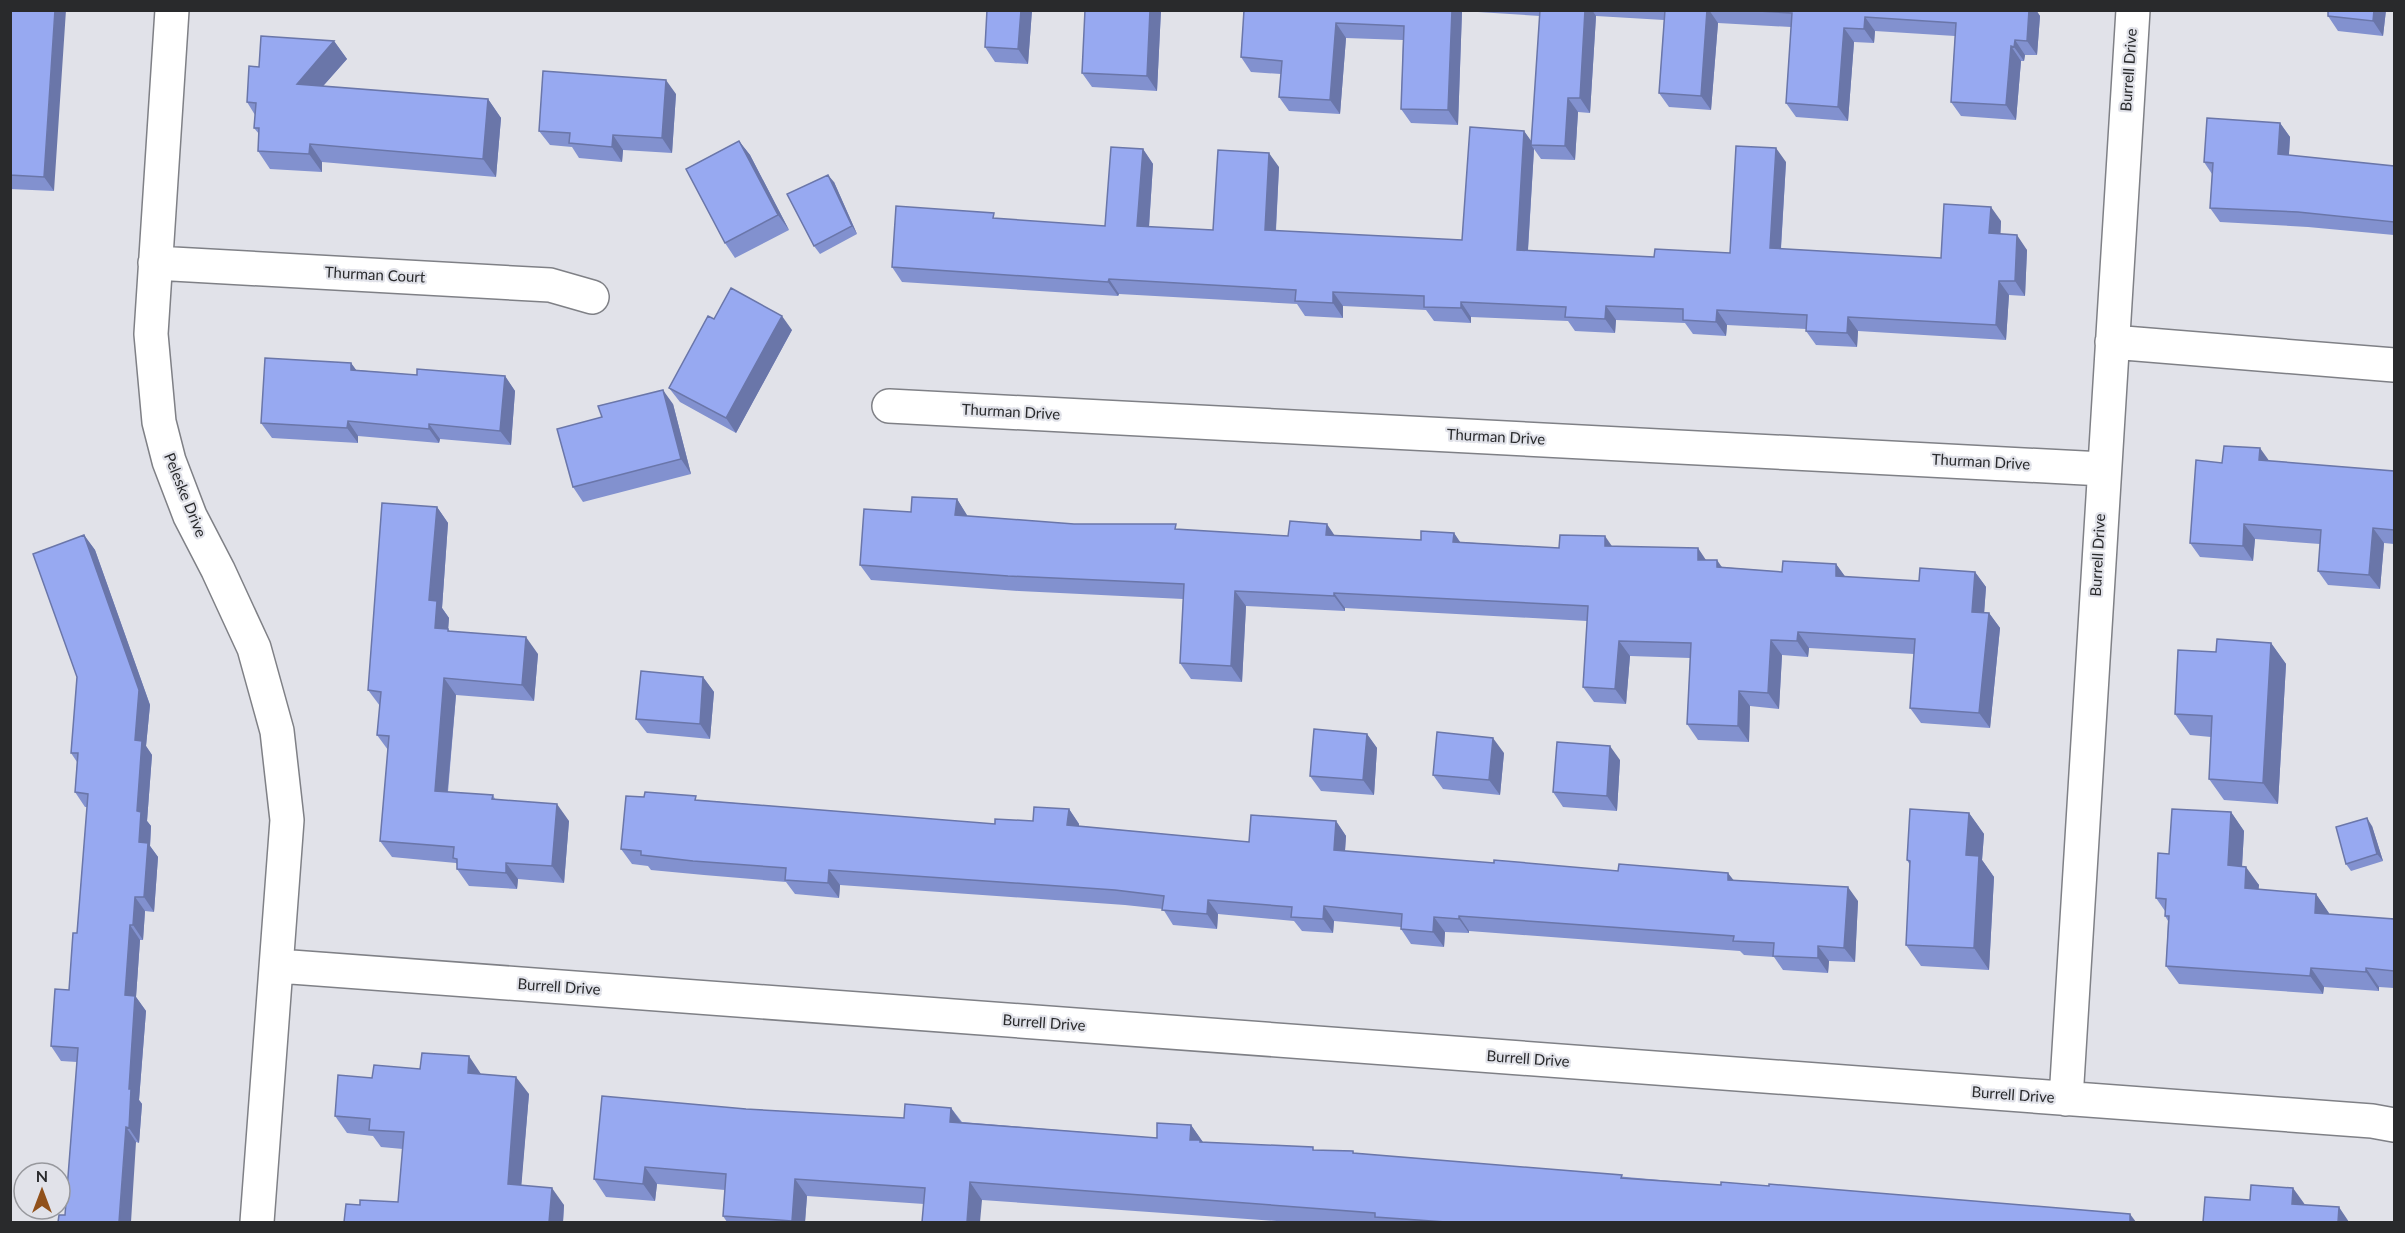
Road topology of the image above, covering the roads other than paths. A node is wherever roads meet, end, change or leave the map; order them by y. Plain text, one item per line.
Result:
1 (172, 10) edge
2 (2133, 10) edge
3 (155, 263) junction
4 (592, 297) dead end
5 (2112, 342) junction
6 (2394, 365) edge
7 (889, 406) dead end
8 (2103, 469) junction
9 (278, 966) junction
10 (2066, 1099) junction
11 (2394, 1125) edge
12 (257, 1222) edge

1 - 3 street, Peleske Drive
2 - 5 street, Burrell Drive
3 - 4 street, Thurman Court
3 - 9 street, Peleske Drive
5 - 6 street
5 - 8 street, Burrell Drive
7 - 8 street, Thurman Drive
8 - 10 street, Burrell Drive
9 - 10 street, Burrell Drive
9 - 12 street
10 - 11 street, Burrell Drive

